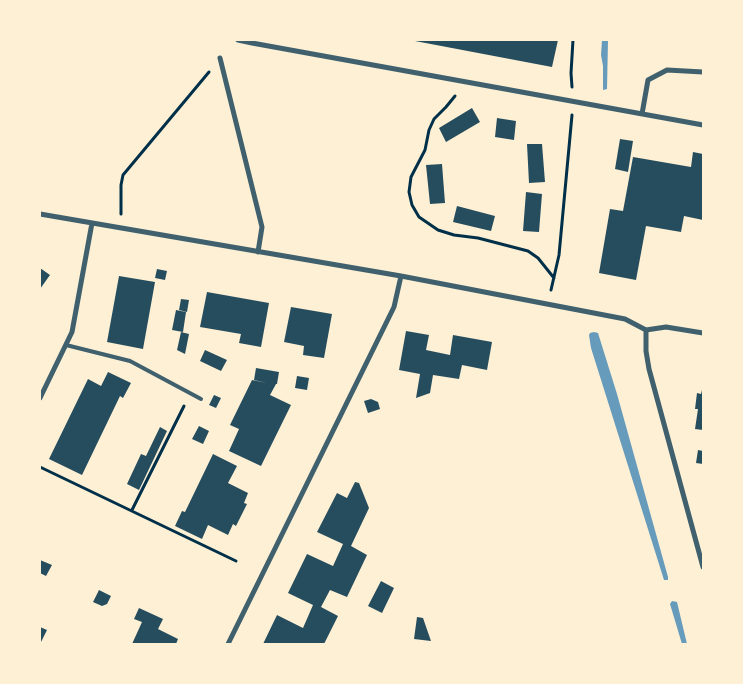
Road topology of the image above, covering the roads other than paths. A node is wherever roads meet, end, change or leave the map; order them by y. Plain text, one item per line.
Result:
1 (238, 40) edge
2 (220, 58) road end
3 (703, 72) edge
4 (642, 114) junction
5 (703, 125) edge
6 (40, 214) edge
7 (92, 223) junction
8 (258, 252) junction
9 (401, 276) junction
10 (646, 330) junction
11 (703, 333) edge
12 (66, 345) junction
13 (40, 398) edge
14 (201, 399) dead end
15 (703, 567) edge
16 (228, 644) edge

1 - 4 street
2 - 8 street
3 - 4 street
4 - 5 street
6 - 7 street
7 - 8 street
7 - 12 street
8 - 9 street
9 - 10 street
9 - 16 street
10 - 11 street
10 - 15 street
12 - 13 street
12 - 14 lane

